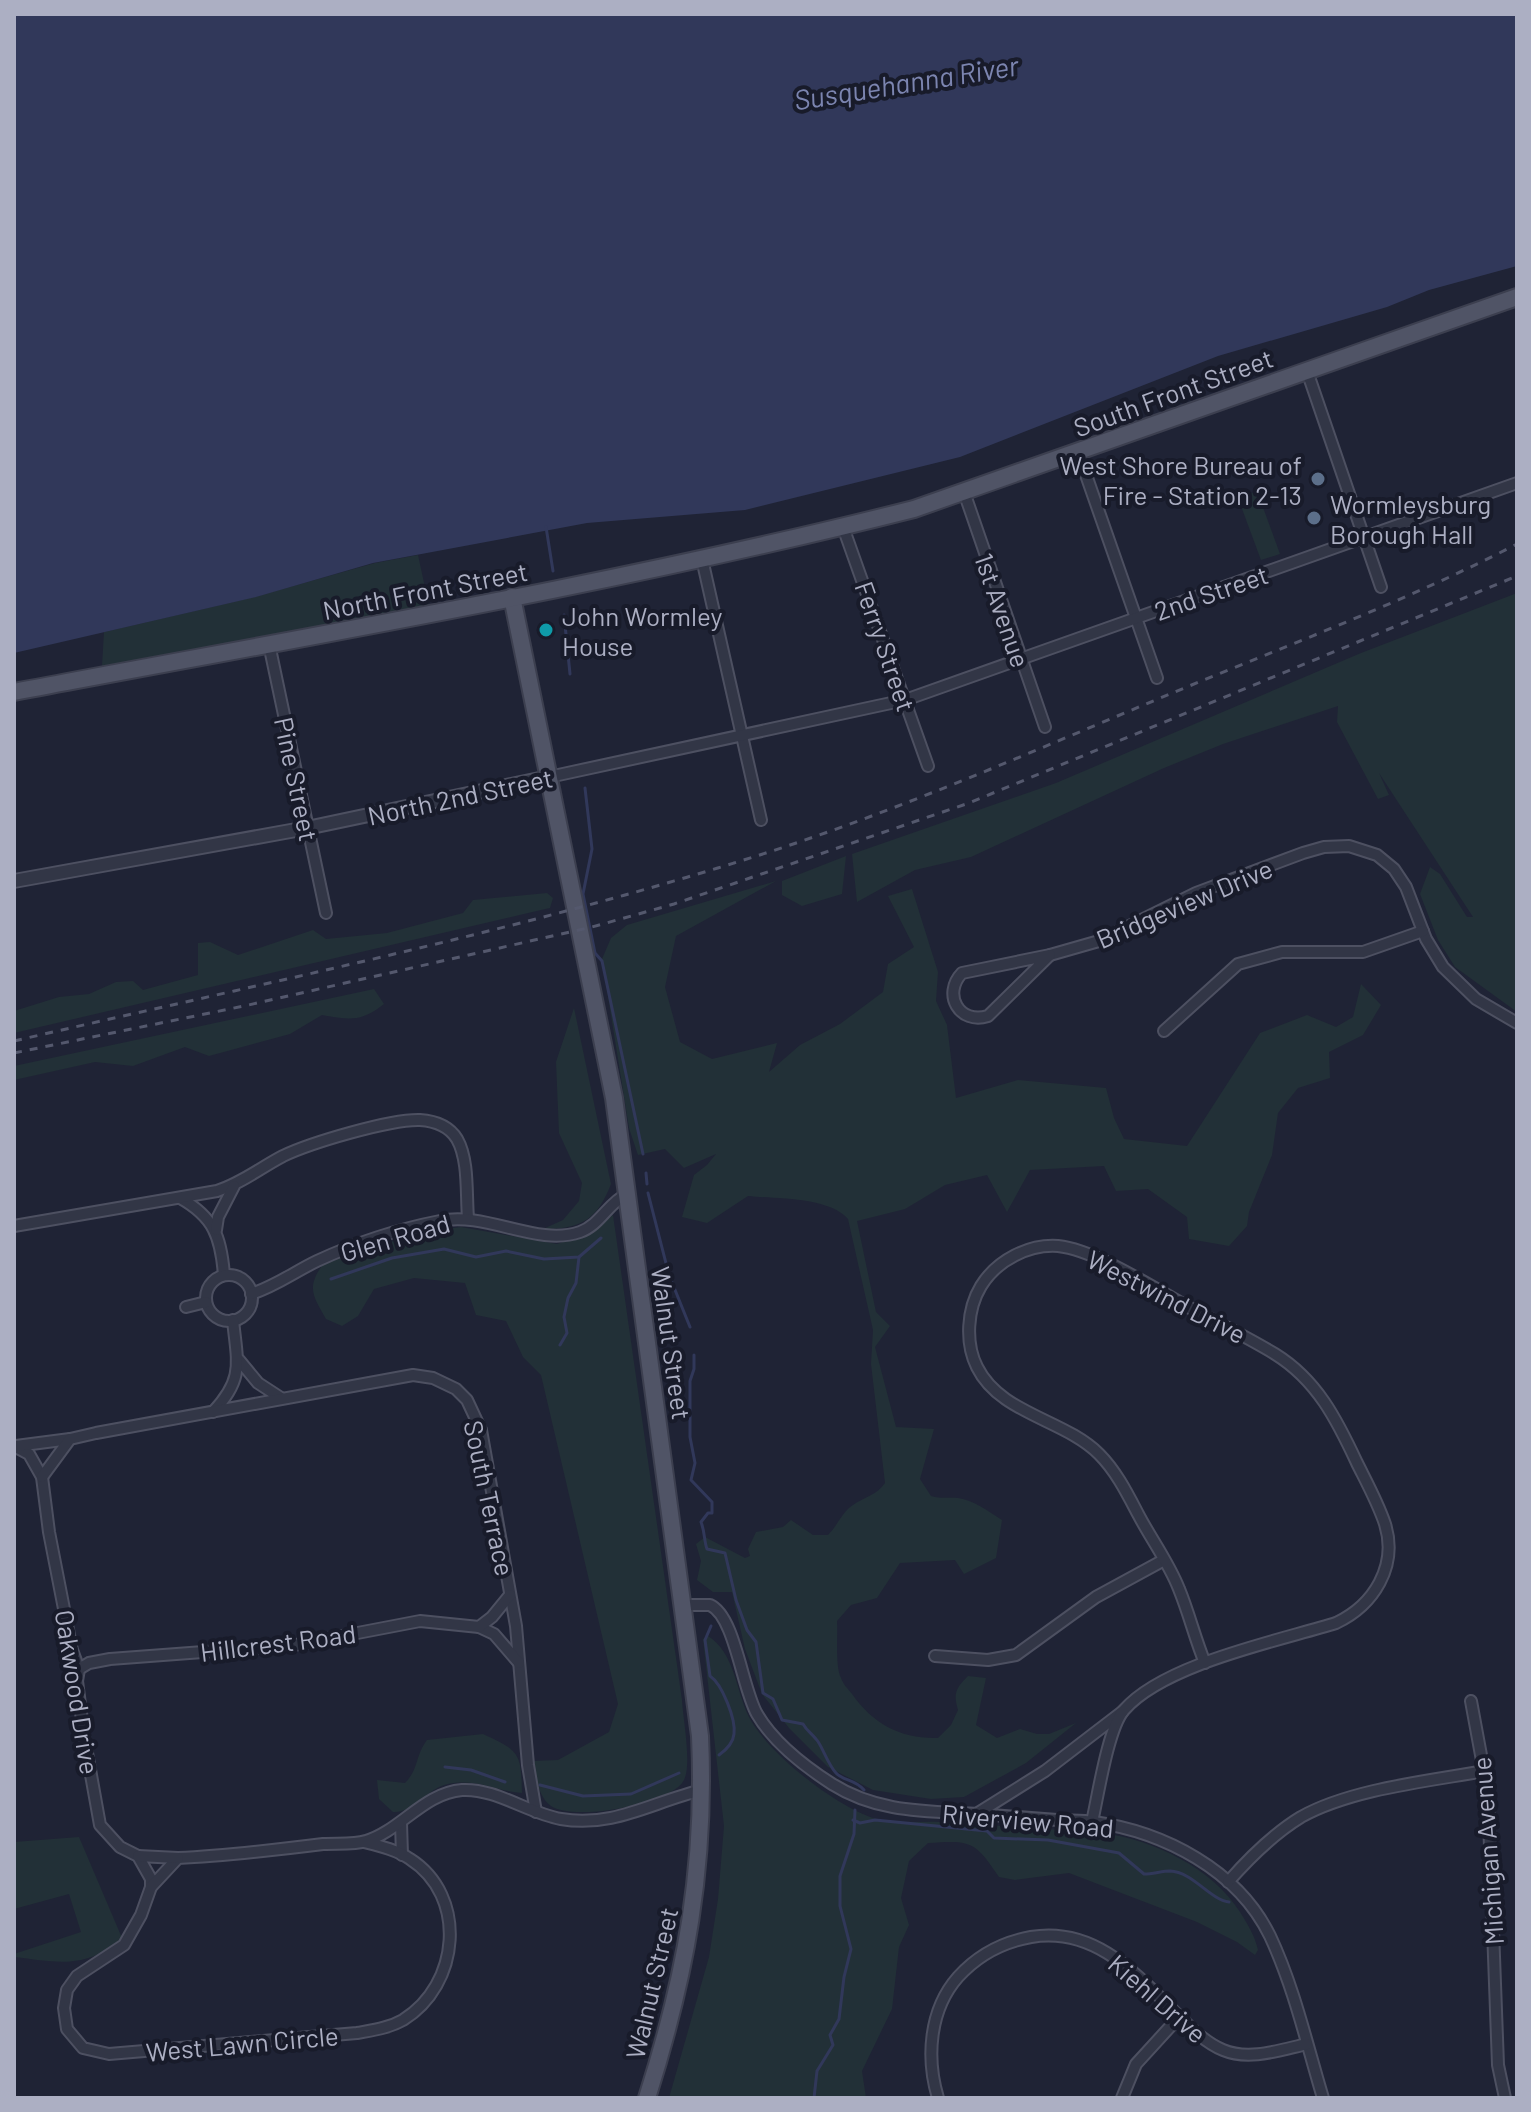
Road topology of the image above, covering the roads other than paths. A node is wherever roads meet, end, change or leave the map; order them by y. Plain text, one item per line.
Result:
1 (1517, 297) edge
2 (1307, 371) junction
3 (1078, 452) junction
4 (1517, 483) edge
5 (964, 492) junction
6 (843, 527) junction
7 (1363, 538) junction
8 (702, 559) junction
9 (1381, 587) dead end
10 (512, 597) junction
11 (1135, 619) junction
12 (269, 644) junction
13 (1020, 659) junction
14 (1157, 678) dead end
15 (14, 692) edge
16 (905, 700) junction
17 (1045, 727) dead end
18 (741, 735) junction
19 (928, 766) dead end
20 (549, 777) junction
21 (761, 820) dead end
22 (307, 828) junction
23 (14, 881) edge
24 (326, 913) dead end
25 (1423, 931) junction
26 (1050, 955) junction
27 (1517, 1023) edge
28 (1164, 1031) dead end
29 (235, 1185) junction
30 (627, 1194) junction
31 (180, 1198) junction
32 (468, 1218) junction
33 (14, 1226) edge
34 (216, 1232) junction
35 (224, 1275) junction
36 (251, 1294) junction
37 (206, 1302) junction
38 (186, 1307) dead end
39 (233, 1320) junction
40 (238, 1359) junction
41 (281, 1398) junction
42 (213, 1412) junction
43 (70, 1439) junction
44 (15, 1446) edge
45 (42, 1477) junction
46 (1164, 1560) junction
47 (510, 1595) junction
48 (684, 1605) junction
49 (479, 1627) junction
50 (935, 1656) dead end
51 (1205, 1663) junction
52 (521, 1664) junction
53 (79, 1669) junction
54 (1471, 1701) dead end
55 (1122, 1711) junction
56 (1485, 1771) junction
57 (702, 1790) junction
58 (536, 1812) junction
59 (976, 1814) junction
60 (1092, 1822) junction
61 (401, 1823) junction
62 (364, 1842) junction
63 (402, 1855) junction
64 (138, 1856) junction
65 (178, 1858) junction
66 (1228, 1882) junction
67 (151, 1887) junction
68 (1179, 2017) junction
69 (1307, 2044) junction
70 (647, 2098) edge
71 (938, 2098) edge
72 (1122, 2098) edge
73 (1323, 2098) edge
74 (1505, 2098) edge

1 - 2 main road, South Front Street
2 - 3 main road, South Front Street
2 - 7 street
3 - 5 main road, South Front Street
3 - 11 street
4 - 7 street, 2nd Street
5 - 6 main road, South Front Street
5 - 13 street, 1st Avenue
6 - 8 main road, North Front Street
6 - 16 street, Ferry Street
7 - 9 street
7 - 11 street, 2nd Street
8 - 10 main road, North Front Street
8 - 18 street
10 - 12 main road, North Front Street
10 - 20 main road, Walnut Street
11 - 13 street, 2nd Street
11 - 14 street
12 - 15 main road, North Front Street
12 - 22 street, Pine Street
13 - 16 street, 2nd Street
13 - 17 street, 1st Avenue
16 - 18 street, North 2nd Street
16 - 19 street, Ferry Street
18 - 20 street, North 2nd Street
18 - 21 street
20 - 22 street, North 2nd Street
20 - 30 main road, Walnut Street
22 - 23 street, North 2nd Street
22 - 24 street, Pine Street
25 - 26 street, Bridgeview Drive
25 - 27 street, Bridgeview Drive
25 - 28 street
26 - 26 street, Bridgeview Drive
29 - 31 street
29 - 32 street
29 - 34 street
30 - 32 street, Glen Road
30 - 48 main road, Walnut Street
31 - 33 street
31 - 34 street
32 - 36 street, Glen Road
34 - 35 street
35 - 36 street
35 - 37 street
36 - 39 street
37 - 38 street
37 - 39 street
39 - 40 street
40 - 41 street
40 - 42 street
41 - 42 street, South Terrace
41 - 47 street, South Terrace
42 - 43 street, South Terrace
43 - 44 street, South Terrace
43 - 45 street
44 - 45 street
45 - 53 street, Oakwood Drive
46 - 50 street
46 - 51 street, Westwind Drive
46 - 51 street, Westwind Drive
47 - 49 street
47 - 52 street, South Terrace
48 - 57 main road, Walnut Street
48 - 59 street, Riverview Road
49 - 52 street
49 - 53 street, Hillcrest Road
51 - 55 street, Westwind Drive
52 - 58 street, South Terrace
53 - 64 street, Oakwood Drive
54 - 56 street, Michigan Avenue
55 - 59 street, Westwind Drive
55 - 60 street
56 - 66 street
56 - 74 street, Michigan Avenue
57 - 58 street
57 - 70 main road, Walnut Street
58 - 61 street
59 - 60 street, Riverview Road
60 - 66 street, Riverview Road
61 - 62 street
61 - 63 street
62 - 63 street, West Lawn Circle
62 - 65 street
63 - 67 street, West Lawn Circle
64 - 65 street
64 - 67 street
65 - 67 street
66 - 69 street, Riverview Road
68 - 69 street, Kiehl Drive
68 - 71 street, Kiehl Drive
68 - 72 street
69 - 73 street, Riverview Road

